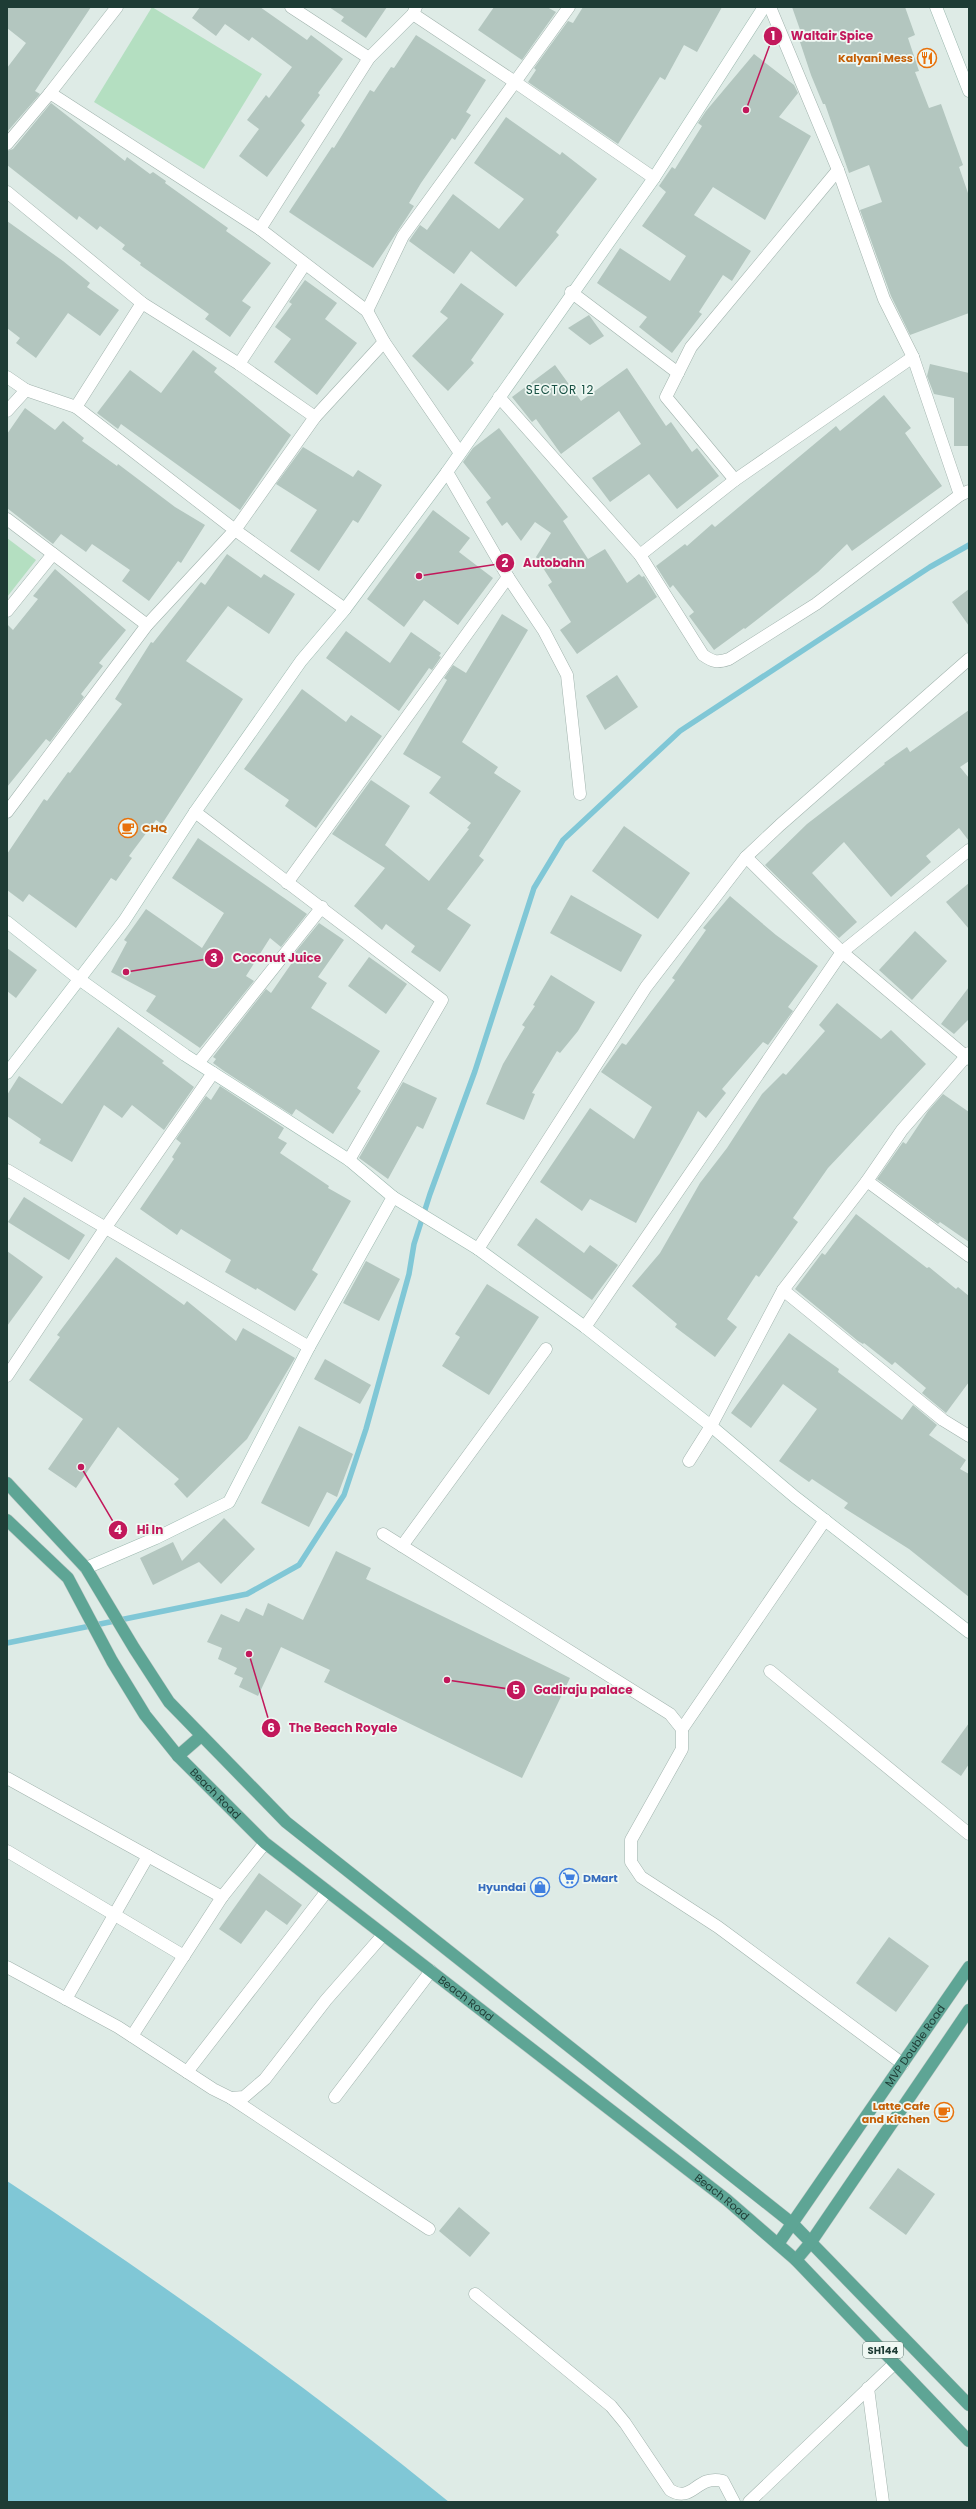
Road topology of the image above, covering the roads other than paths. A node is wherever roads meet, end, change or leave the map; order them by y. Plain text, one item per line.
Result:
1 (117, 7) edge
2 (291, 7) edge
3 (569, 7) edge
4 (764, 7) edge
5 (770, 7) edge
6 (936, 7) edge
7 (414, 10) edge
8 (369, 58) junction
9 (515, 82) junction
10 (969, 91) edge
11 (50, 93) junction
12 (7, 144) edge
13 (838, 170) junction
14 (654, 178) junction
15 (7, 192) edge
16 (260, 230) junction
17 (305, 264) junction
18 (571, 292) junction
19 (142, 303) junction
20 (367, 311) junction
21 (384, 342) junction
22 (913, 357) junction
23 (239, 364) junction
24 (678, 373) junction
25 (7, 376) edge
26 (26, 390) junction
27 (499, 397) junction
28 (76, 407) junction
29 (7, 411) edge
30 (315, 417) junction
31 (460, 453) junction
32 (447, 472) junction
33 (735, 480) junction
34 (964, 493) edge
35 (7, 519) edge
36 (235, 530) junction
37 (53, 554) junction
38 (640, 555) junction
39 (508, 577) junction
40 (345, 609) junction
41 (7, 611) edge
42 (147, 625) junction
43 (969, 659) edge
44 (580, 794) dead end
45 (7, 812) edge
46 (195, 812) junction
47 (969, 850) edge
48 (746, 857) junction
49 (287, 883) junction
50 (322, 907) junction
51 (7, 922) edge
52 (842, 952) junction
53 (79, 979) junction
54 (968, 1056) edge
55 (199, 1062) junction
56 (213, 1073) junction
57 (7, 1074) edge
58 (349, 1160) junction
59 (7, 1170) edge
60 (867, 1181) junction
61 (393, 1197) junction
62 (106, 1226) junction
63 (478, 1249) junction
64 (969, 1256) edge
65 (783, 1290) junction
66 (585, 1327) junction
67 (309, 1347) junction
68 (546, 1349) dead end
69 (7, 1376) edge
70 (711, 1426) junction
71 (969, 1436) edge
72 (689, 1461) dead end
73 (7, 1483) edge
74 (7, 1520) edge
75 (825, 1520) junction
76 (382, 1534) dead end
77 (402, 1546) junction
78 (86, 1568) junction
79 (969, 1632) edge
80 (770, 1671) dead end
81 (682, 1729) junction
82 (201, 1736) junction
83 (178, 1756) junction
84 (7, 1778) edge
85 (969, 1834) edge
86 (265, 1843) junction
87 (7, 1851) edge
88 (148, 1856) junction
89 (327, 1891) junction
90 (222, 1897) junction
91 (115, 1915) junction
92 (383, 1935) junction
93 (184, 1956) junction
94 (7, 1967) edge
95 (969, 1967) edge
96 (432, 1971) junction
97 (66, 1999) junction
98 (969, 2010) edge
99 (132, 2036) junction
100 (903, 2064) junction
101 (187, 2072) junction
102 (335, 2097) dead end
103 (231, 2098) junction
104 (793, 2224) junction
105 (429, 2229) dead end
106 (811, 2242) junction
107 (778, 2244) junction
108 (796, 2260) junction
109 (474, 2294) dead end
110 (895, 2363) junction
111 (868, 2388) junction
112 (969, 2405) edge
113 (969, 2441) edge
114 (734, 2502) edge
115 (749, 2502) edge
116 (883, 2502) edge

1 - 11 street
2 - 8 street
3 - 9 street
4 - 14 street
5 - 13 street
6 - 10 street
7 - 8 street
7 - 9 street
8 - 16 street
9 - 14 street
9 - 20 street
11 - 12 street
11 - 16 street
13 - 22 street
13 - 24 street
14 - 18 street
15 - 19 street
16 - 17 street
17 - 20 street
17 - 23 street
18 - 24 street
18 - 27 street
19 - 23 street
19 - 28 street
20 - 21 street
21 - 30 street
21 - 31 street
22 - 33 street
22 - 34 street
23 - 30 street
24 - 33 street
25 - 26 street
26 - 28 street
26 - 29 street
27 - 31 street
27 - 38 street
28 - 36 street
30 - 36 street
31 - 32 street
32 - 39 street
32 - 40 street
33 - 38 street
34 - 38 street
35 - 37 street
36 - 40 street
36 - 42 street
37 - 41 street
37 - 42 street
39 - 44 street
39 - 49 street
40 - 46 street
42 - 45 street
43 - 48 street
46 - 49 street
46 - 53 street
47 - 52 street
48 - 52 street
48 - 63 street
49 - 50 street
50 - 55 street
50 - 58 street
51 - 53 street
52 - 54 street
52 - 66 street
53 - 55 street
53 - 57 street
54 - 60 street
55 - 56 street
56 - 58 street
56 - 62 street
58 - 61 street
59 - 62 street
60 - 64 street
60 - 65 street
61 - 63 street
61 - 67 street
62 - 67 street
62 - 69 street
63 - 66 street
65 - 70 street
65 - 71 street
66 - 70 street
67 - 78 street
68 - 77 street
70 - 72 street
70 - 75 street
73 - 78 main road, Beach Road
74 - 83 main road, Beach Road
75 - 79 street
75 - 81 street
76 - 77 street
77 - 81 street
78 - 82 main road, Beach Road
80 - 85 street
81 - 100 street
82 - 83 main road
82 - 104 main road, Beach Road
83 - 86 main road, Beach Road
84 - 88 street
86 - 89 main road, Beach Road
86 - 90 street
87 - 91 street
88 - 90 street
88 - 91 street
89 - 92 main road, Beach Road
89 - 101 street
90 - 93 street
91 - 93 street
91 - 97 street
92 - 96 main road, Beach Road
92 - 103 street
93 - 99 street
94 - 97 street
95 - 100 main road, MVP Double Road
96 - 102 street
96 - 107 main road, Beach Road
97 - 99 street
98 - 106 main road
99 - 101 street
100 - 104 main road, MVP Double Road
101 - 103 street
103 - 105 street
104 - 106 main road, Beach Road / SH144
104 - 107 main road, MVP Double Road
106 - 108 main road
106 - 112 main road, Beach Road / SH144
107 - 108 main road, Beach Road / SH144
108 - 110 main road, Beach Road / SH144
109 - 114 street
110 - 111 street
110 - 113 main road, Beach Road / SH144
111 - 115 street
111 - 116 street

